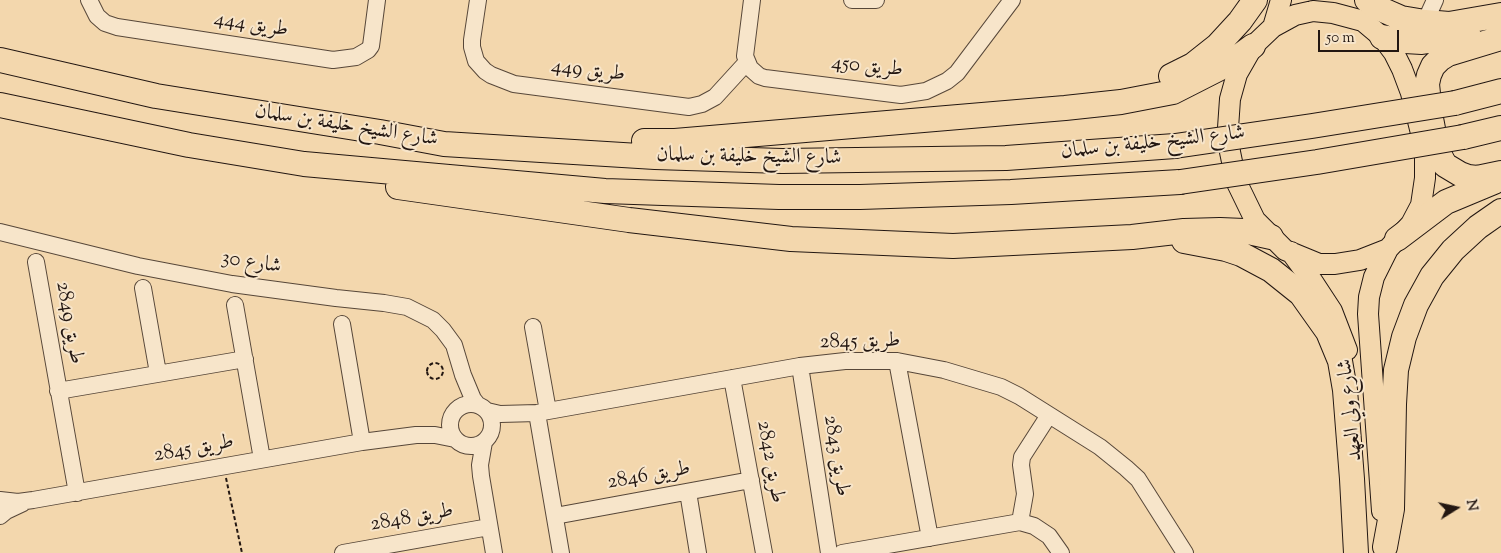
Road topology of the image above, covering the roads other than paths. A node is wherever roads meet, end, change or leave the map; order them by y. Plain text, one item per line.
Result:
1 (89, 0) edge
2 (377, 0) edge
3 (478, 0) edge
4 (752, 0) edge
5 (852, 0) edge
6 (876, 0) edge
7 (1012, 0) edge
8 (1255, 0) edge
9 (1281, 0) edge
10 (1340, 0) edge
11 (1435, 0) edge
12 (1365, 10) edge
13 (1501, 15) edge
14 (1425, 22) junction
15 (1501, 25) edge
16 (1272, 27) junction
17 (1382, 37) junction
18 (1501, 38) edge
19 (1253, 46) junction
20 (0, 60) edge
21 (747, 62) junction
22 (1501, 91) edge
23 (0, 105) edge
24 (1021, 112) junction
25 (1501, 128) edge
26 (380, 132) junction
27 (304, 164) junction
28 (1501, 173) edge
29 (1501, 180) edge
30 (1501, 212) edge
31 (0, 232) edge
32 (1132, 237) junction
33 (1271, 237) junction
34 (1393, 244) junction
35 (1291, 252) junction
36 (36, 262) dead end
37 (143, 288) dead end
38 (235, 306) dead end
39 (342, 324) dead end
40 (533, 327) dead end
41 (245, 359) junction
42 (897, 361) junction
43 (800, 366) junction
44 (158, 373) junction
45 (463, 375) junction
46 (732, 378) junction
47 (58, 391) junction
48 (482, 408) junction
49 (455, 412) junction
50 (538, 412) junction
51 (1049, 415) junction
52 (416, 435) junction
53 (487, 436) junction
54 (362, 442) junction
55 (459, 442) junction
56 (262, 459) junction
57 (750, 480) junction
58 (482, 489) junction
59 (688, 492) junction
60 (77, 493) junction
61 (0, 500) edge
62 (33, 500) junction
63 (0, 516) edge
64 (555, 516) junction
65 (1020, 522) junction
66 (489, 527) junction
67 (930, 538) junction
68 (428, 546) edge
69 (1385, 550) edge
70 (344, 553) edge
71 (494, 553) edge
72 (561, 553) edge
73 (698, 553) edge
74 (764, 553) edge
75 (829, 553) edge
76 (842, 553) edge
77 (1062, 553) edge
78 (1185, 553) edge
79 (1358, 553) edge

1 - 2 street, طريق 444
3 - 21 street, طريق 449
4 - 21 street
5 - 6 street
7 - 21 street, طريق 450
8 - 24 highway
9 - 16 main road
10 - 12 main road
11 - 14 street
12 - 14 highway
12 - 16 main road
12 - 17 main road
13 - 14 highway
15 - 17 highway
16 - 19 main road
17 - 34 main road
18 - 28 highway
19 - 24 highway
19 - 33 main road
20 - 26 highway, شارع الشيخ خليفة بن سلمان
22 - 26 highway, شارع الشيخ خليفة بن سلمان, bridge
23 - 27 highway, شارع الشيخ خليفة بن سلمان
24 - 26 highway
25 - 27 highway, شارع الشيخ خليفة بن سلمان, bridge
27 - 32 highway
29 - 34 highway
30 - 69 highway
31 - 45 street, شارع 30
32 - 33 highway
32 - 79 highway
33 - 35 main road
34 - 35 main road
34 - 69 main road, شارع ولي العهد
35 - 79 main road, شارع ولي العهد
36 - 47 street, طريق 2849
37 - 44 street
38 - 41 street
39 - 54 street
40 - 50 street
41 - 44 street, طريق 2849
41 - 56 street
42 - 43 street, طريق 2845
42 - 51 street, طريق 2845
42 - 67 street
43 - 46 street, طريق 2845
43 - 75 street, طريق 2843
44 - 47 street, طريق 2849
45 - 48 street, شارع 30
45 - 49 street, شارع 30
46 - 50 street, طريق 2845
46 - 57 street, طريق 2842
47 - 60 street, طريق 2849
48 - 49 street
48 - 50 street, طريق 2845
48 - 53 street
49 - 52 street, طريق 2845
49 - 55 street
50 - 53 street, طريق 2845
50 - 64 street
51 - 65 street
51 - 78 street, طريق 2845
52 - 54 street, طريق 2845
52 - 55 street, طريق 2845
53 - 55 street
53 - 58 street
54 - 56 street, طريق 2845
55 - 58 street
56 - 60 street, طريق 2845
57 - 59 street, طريق 2846
57 - 74 street, طريق 2842
58 - 66 street
59 - 64 street, طريق 2846
59 - 73 street
60 - 62 street, طريق 2845
61 - 62 street, طريق 2845
62 - 63 street, طريق 2845
64 - 72 street
65 - 67 street
65 - 77 street
66 - 68 street, طريق 2848
66 - 71 street
67 - 76 street
68 - 70 street, طريق 2848

